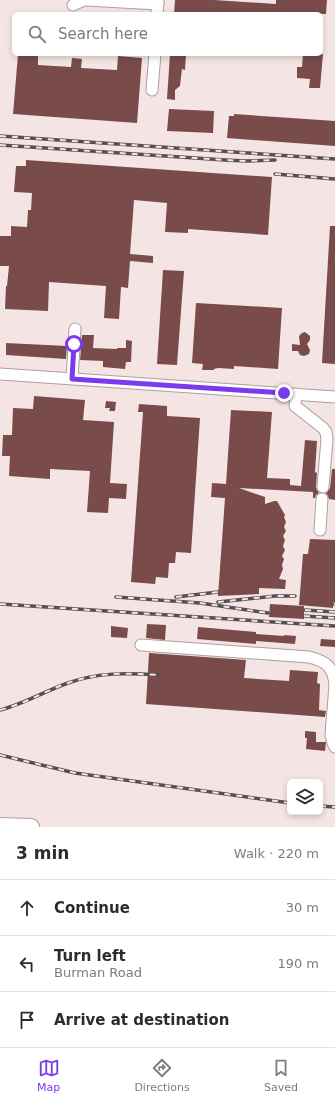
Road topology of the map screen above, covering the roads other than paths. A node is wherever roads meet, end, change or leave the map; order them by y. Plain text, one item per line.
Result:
1 (85, 0) edge
2 (72, 5) dead end
3 (158, 6) edge
4 (155, 56) edge
5 (152, 90) dead end
6 (75, 329) dead end
7 (0, 374) edge
8 (72, 379) junction
9 (296, 394) junction
10 (335, 397) edge
11 (323, 487) dead end
12 (322, 499) dead end
13 (320, 530) dead end
14 (141, 645) dead end
15 (335, 685) edge
16 (335, 747) edge
17 (0, 826) edge
18 (31, 827) edge

1 - 2 street
1 - 3 street
4 - 5 street
6 - 8 street
7 - 8 street
8 - 9 street
9 - 10 street
9 - 11 street
12 - 13 street
14 - 15 street
15 - 16 street
17 - 18 highway

